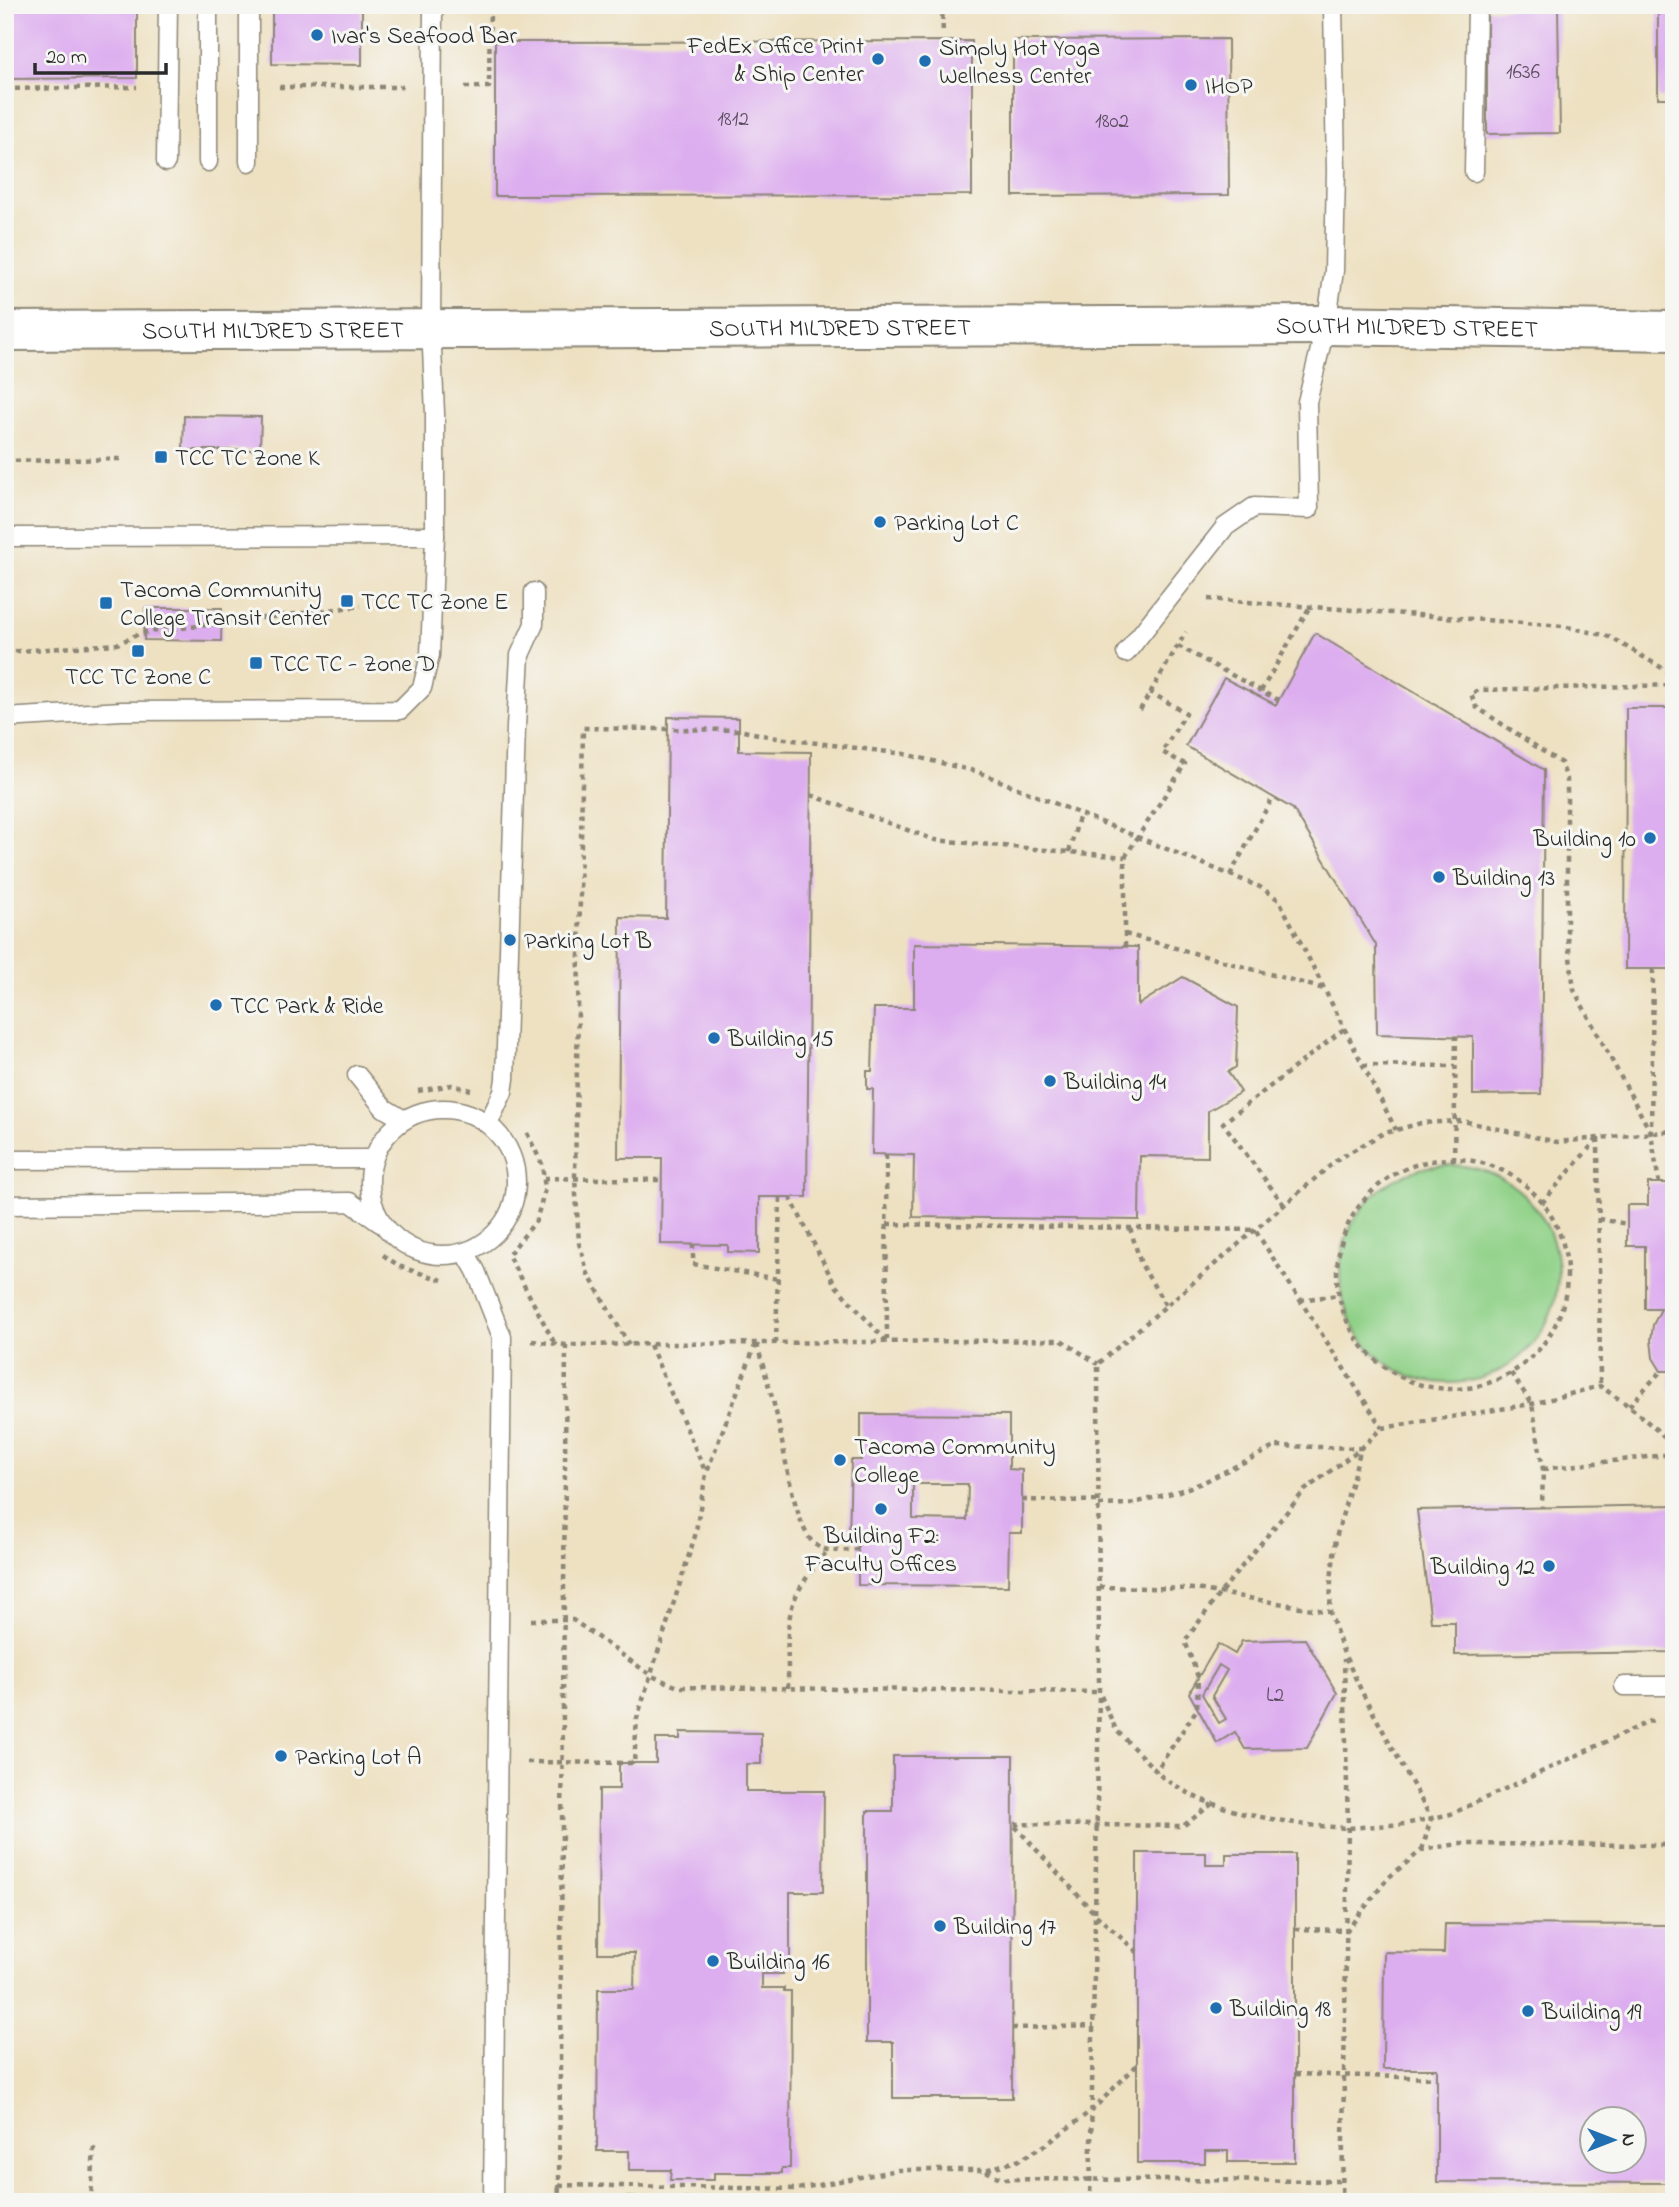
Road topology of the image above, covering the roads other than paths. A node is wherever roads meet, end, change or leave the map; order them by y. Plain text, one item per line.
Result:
1 (169, 5) edge
2 (208, 5) edge
3 (249, 5) edge
4 (433, 5) edge
5 (1333, 5) edge
6 (1477, 5) edge
7 (166, 162) dead end
8 (208, 162) dead end
9 (249, 162) dead end
10 (1474, 172) dead end
11 (1326, 325) junction
12 (431, 328) junction
13 (5, 331) edge
14 (1674, 331) edge
15 (435, 536) junction
16 (5, 537) edge
17 (534, 592) dead end
18 (1126, 653) dead end
19 (5, 718) edge
20 (358, 1075) dead end
21 (404, 1120) junction
22 (488, 1124) junction
23 (373, 1159) junction
24 (5, 1160) edge
25 (5, 1205) edge
26 (383, 1225) junction
27 (465, 1252) junction
28 (1624, 1686) dead end
29 (1674, 1686) edge
30 (493, 2202) edge

1 - 7 lane
2 - 8 lane
3 - 9 lane
4 - 12 lane
5 - 11 lane
6 - 10 lane
11 - 12 main road, SOUTH MILDRED STREET
11 - 14 main road, SOUTH MILDRED STREET
11 - 18 lane
12 - 13 main road, SOUTH MILDRED STREET
12 - 15 lane
15 - 16 lane
15 - 19 lane
17 - 22 lane
20 - 21 lane
21 - 22 lane
21 - 23 lane
22 - 27 lane
23 - 24 lane
23 - 26 lane
25 - 26 lane
26 - 27 lane
27 - 30 lane
28 - 29 lane

